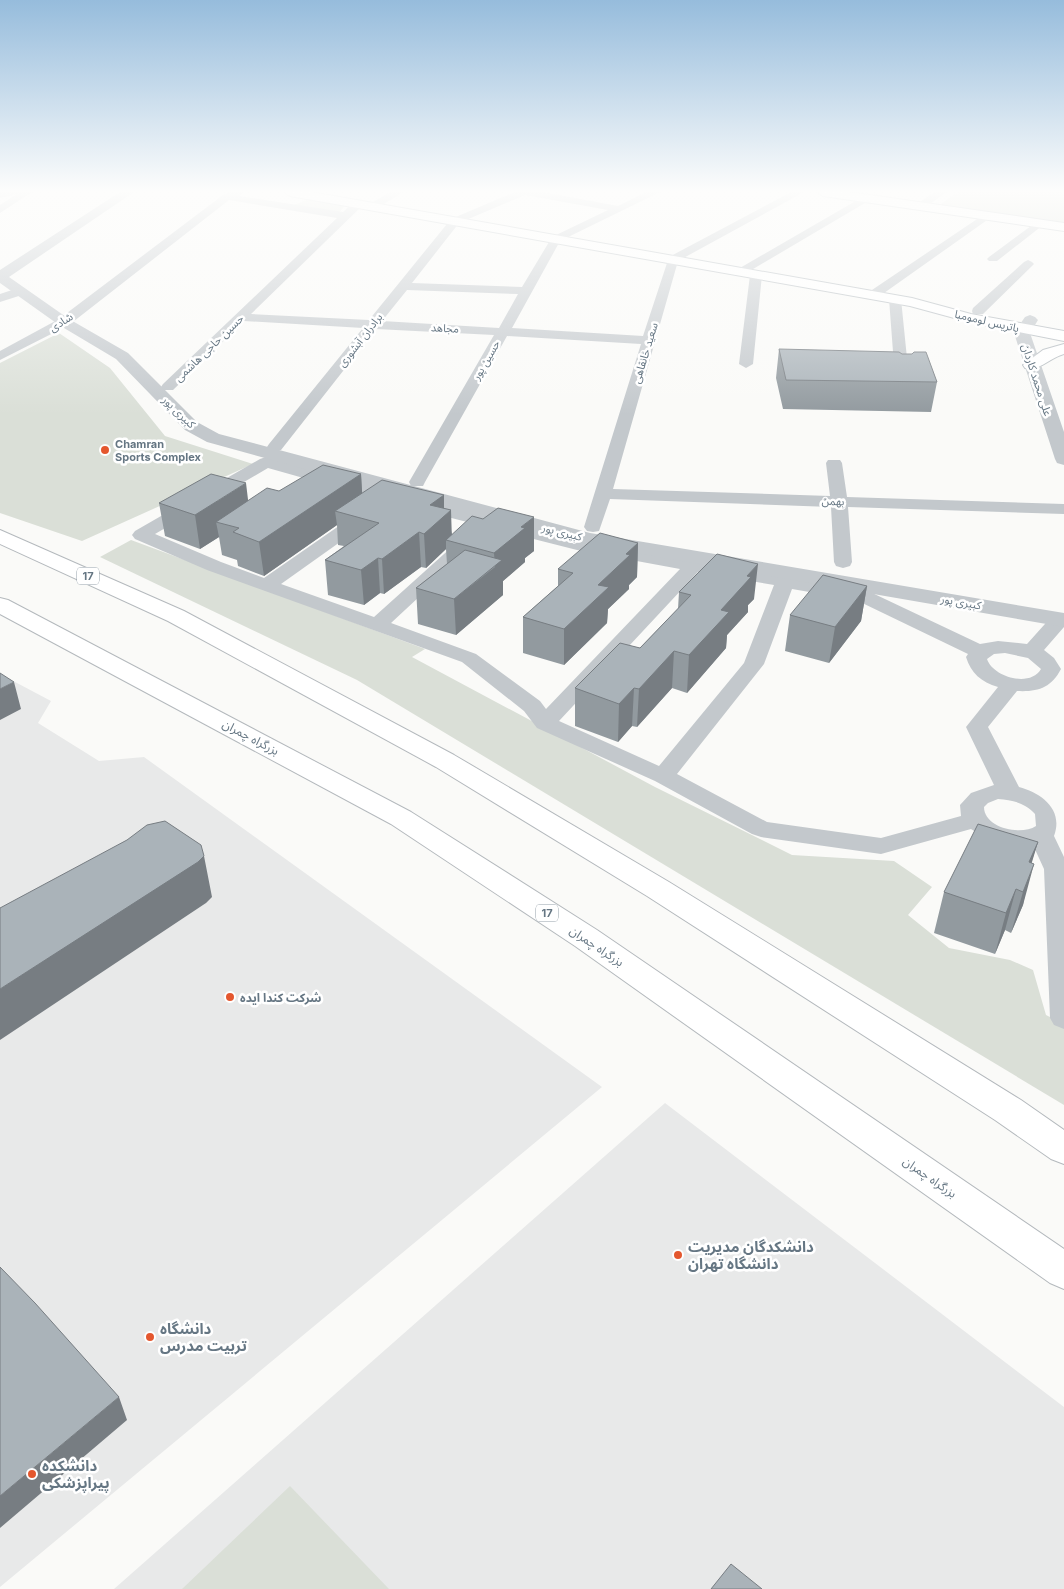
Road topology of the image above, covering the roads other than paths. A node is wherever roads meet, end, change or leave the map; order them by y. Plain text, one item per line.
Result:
1 (15, 266) edge
2 (138, 266) edge
3 (293, 266) edge
4 (419, 266) edge
5 (541, 266) edge
6 (671, 266) edge
7 (709, 266) edge
8 (749, 266) edge
9 (914, 266) edge
10 (1026, 266) edge
11 (739, 272) junction
12 (756, 274) junction
13 (0, 276) edge
14 (403, 286) junction
15 (21, 291) junction
16 (526, 292) junction
17 (873, 295) junction
18 (0, 298) edge
19 (895, 299) junction
20 (912, 302) junction
21 (978, 311) junction
22 (241, 316) junction
23 (64, 322) junction
24 (373, 324) junction
25 (1026, 324) junction
26 (1064, 326) edge
27 (503, 332) junction
28 (1064, 336) edge
29 (648, 340) junction
30 (1064, 349) edge
31 (0, 356) edge
32 (746, 364) dead end
33 (1031, 365) junction
34 (902, 378) edge
35 (168, 387) dead end
36 (275, 447) dead end
37 (1064, 459) edge
38 (834, 463) dead end
39 (417, 482) dead end
40 (603, 494) junction
41 (391, 497) junction
42 (839, 502) junction
43 (1064, 509) edge
44 (490, 522) junction
45 (593, 527) dead end
46 (0, 536) edge
47 (843, 562) dead end
48 (693, 566) junction
49 (785, 582) junction
50 (266, 585) junction
51 (0, 605) edge
52 (1062, 620) edge
53 (377, 624) junction
54 (980, 652) junction
55 (1032, 652) junction
56 (1011, 684) junction
57 (545, 723) junction
58 (663, 776) junction
59 (1009, 792) junction
60 (1054, 807) edge
61 (975, 820) junction
62 (1041, 835) junction
63 (1064, 1018) edge
64 (1064, 1149) edge
65 (1064, 1270) edge

1 - 13 street
2 - 23 street, شادی
3 - 22 street, حسین حاجی هاشمی
4 - 14 street, برادران آبشوری
5 - 16 street, حسین پور
6 - 29 street, سعید خانقاهی
7 - 11 main road, پاتریس لومومبا
8 - 11 street
9 - 17 street
10 - 21 street
11 - 12 main road, پاتریس لومومبا
12 - 17 main road, پاتریس لومومبا
12 - 32 street
13 - 15 street, کبیری پور
14 - 16 street
14 - 24 street, برادران آبشوری
15 - 18 street
15 - 23 street, کبیری پور
16 - 27 street, حسین پور
17 - 19 main road, پاتریس لومومبا
19 - 20 main road, پاتریس لومومبا
19 - 34 street
20 - 21 main road
20 - 25 main road, پاتریس لومومبا
21 - 25 main road
22 - 24 street, مجاهد
22 - 35 street, حسین حاجی هاشمی
23 - 31 street, شادی
23 - 52 street, کبیری پور
24 - 27 street, مجاهد
24 - 36 street, برادران آبشوری
25 - 26 main road, پاتریس لومومبا
25 - 28 main road, پاتریس لومومبا
25 - 33 street, علی محمد کاردان
27 - 29 street, مجاهد
27 - 39 street, حسین پور
29 - 40 street, سعید خانقاهی
30 - 33 main road
33 - 37 street, علی محمد کاردان
38 - 42 street
40 - 42 street, بهمن
40 - 45 street, سعید خانقاهی
41 - 44 street
41 - 50 street
41 - 50 street
42 - 43 street, بهمن
42 - 47 street
44 - 48 street
44 - 53 street
46 - 64 main road, 17
48 - 49 street
48 - 57 street
49 - 54 street
49 - 58 street
50 - 53 street
51 - 65 main road, بزرگراه چمران / 17
52 - 55 street
53 - 57 street
54 - 55 street
54 - 56 street
55 - 56 street
56 - 59 street
57 - 58 street
58 - 61 street
59 - 60 street
59 - 61 street
60 - 62 street
61 - 62 street
62 - 63 street

